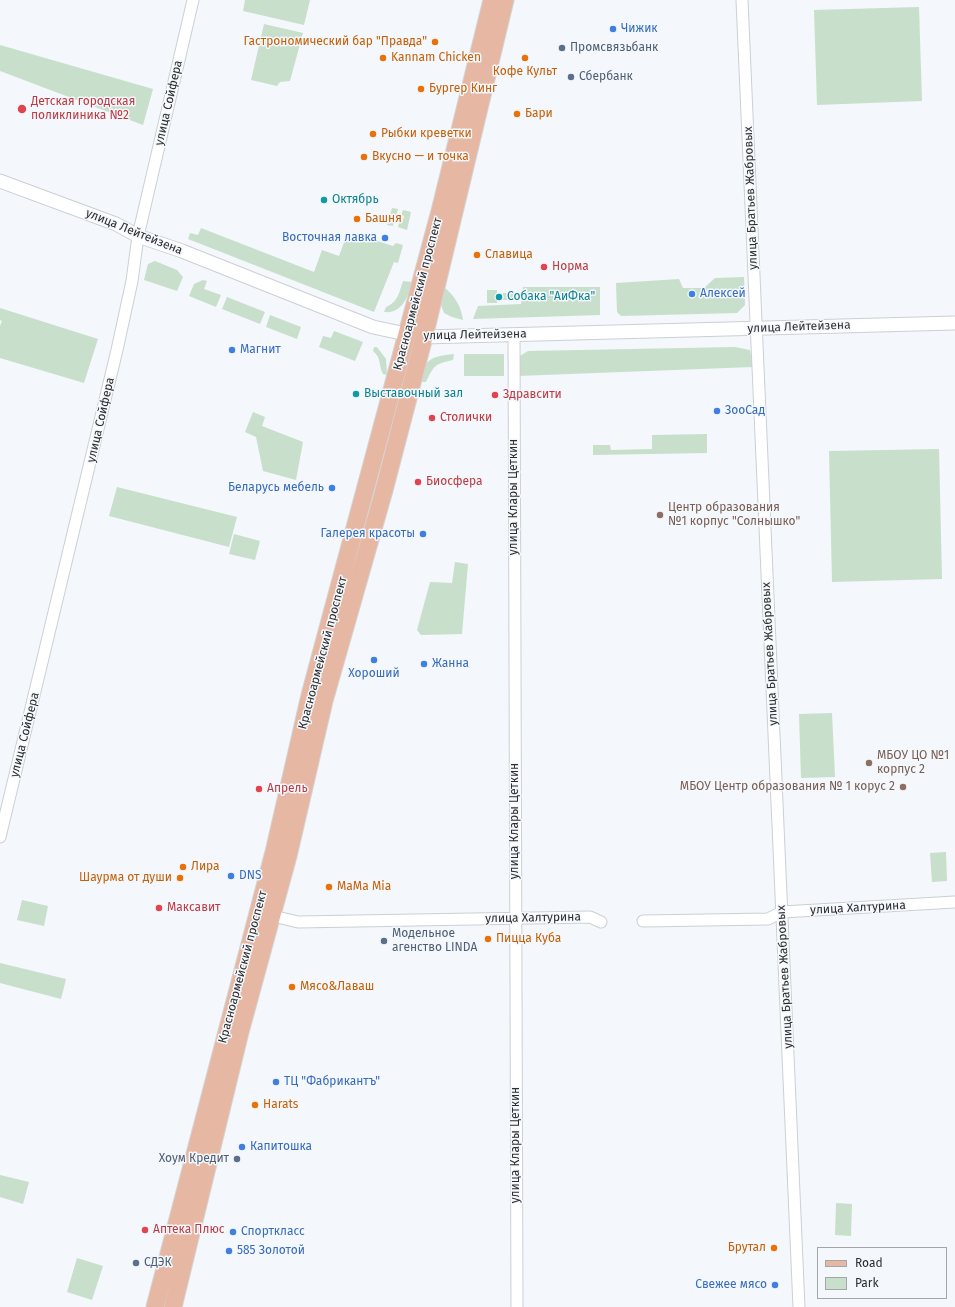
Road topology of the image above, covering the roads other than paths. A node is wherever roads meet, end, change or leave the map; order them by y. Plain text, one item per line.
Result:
1 (193, 0) edge
2 (492, 0) edge
3 (505, 0) edge
4 (742, 0) edge
5 (0, 181) edge
6 (138, 236) junction
7 (955, 323) edge
8 (756, 328) junction
9 (406, 334) junction
10 (514, 335) junction
11 (424, 337) junction
12 (3, 812) edge
13 (0, 837) edge
14 (955, 902) edge
15 (782, 912) junction
16 (273, 916) junction
17 (516, 918) junction
18 (643, 921) dead end
19 (601, 922) dead end
20 (155, 1307) edge
21 (173, 1307) edge
22 (517, 1307) edge
23 (799, 1307) edge

1 - 6 street, улица Сойфера
2 - 9 main road, Красноармейский проспект
3 - 11 main road, Красноармейский проспект
4 - 8 street, улица Братьев Жабровых
5 - 6 street, улица Лейтейзена
6 - 9 street, улица Лейтейзена
6 - 12 street, улица Сойфера
7 - 8 street, улица Лейтейзена
8 - 10 street, улица Лейтейзена
8 - 15 street, улица Братьев Жабровых
9 - 11 main road, улица Лейтейзена
9 - 20 main road, Красноармейский проспект
10 - 11 street, улица Лейтейзена
10 - 17 street, улица Клары Цеткин
11 - 16 main road, Красноармейский проспект
12 - 13 street, улица Сойфера
14 - 15 street, улица Халтурина
15 - 18 street, улица Халтурина
15 - 23 street, улица Братьев Жабровых
16 - 17 street, улица Халтурина
16 - 21 main road, Красноармейский проспект
17 - 19 street, улица Халтурина
17 - 22 street, улица Клары Цеткин

